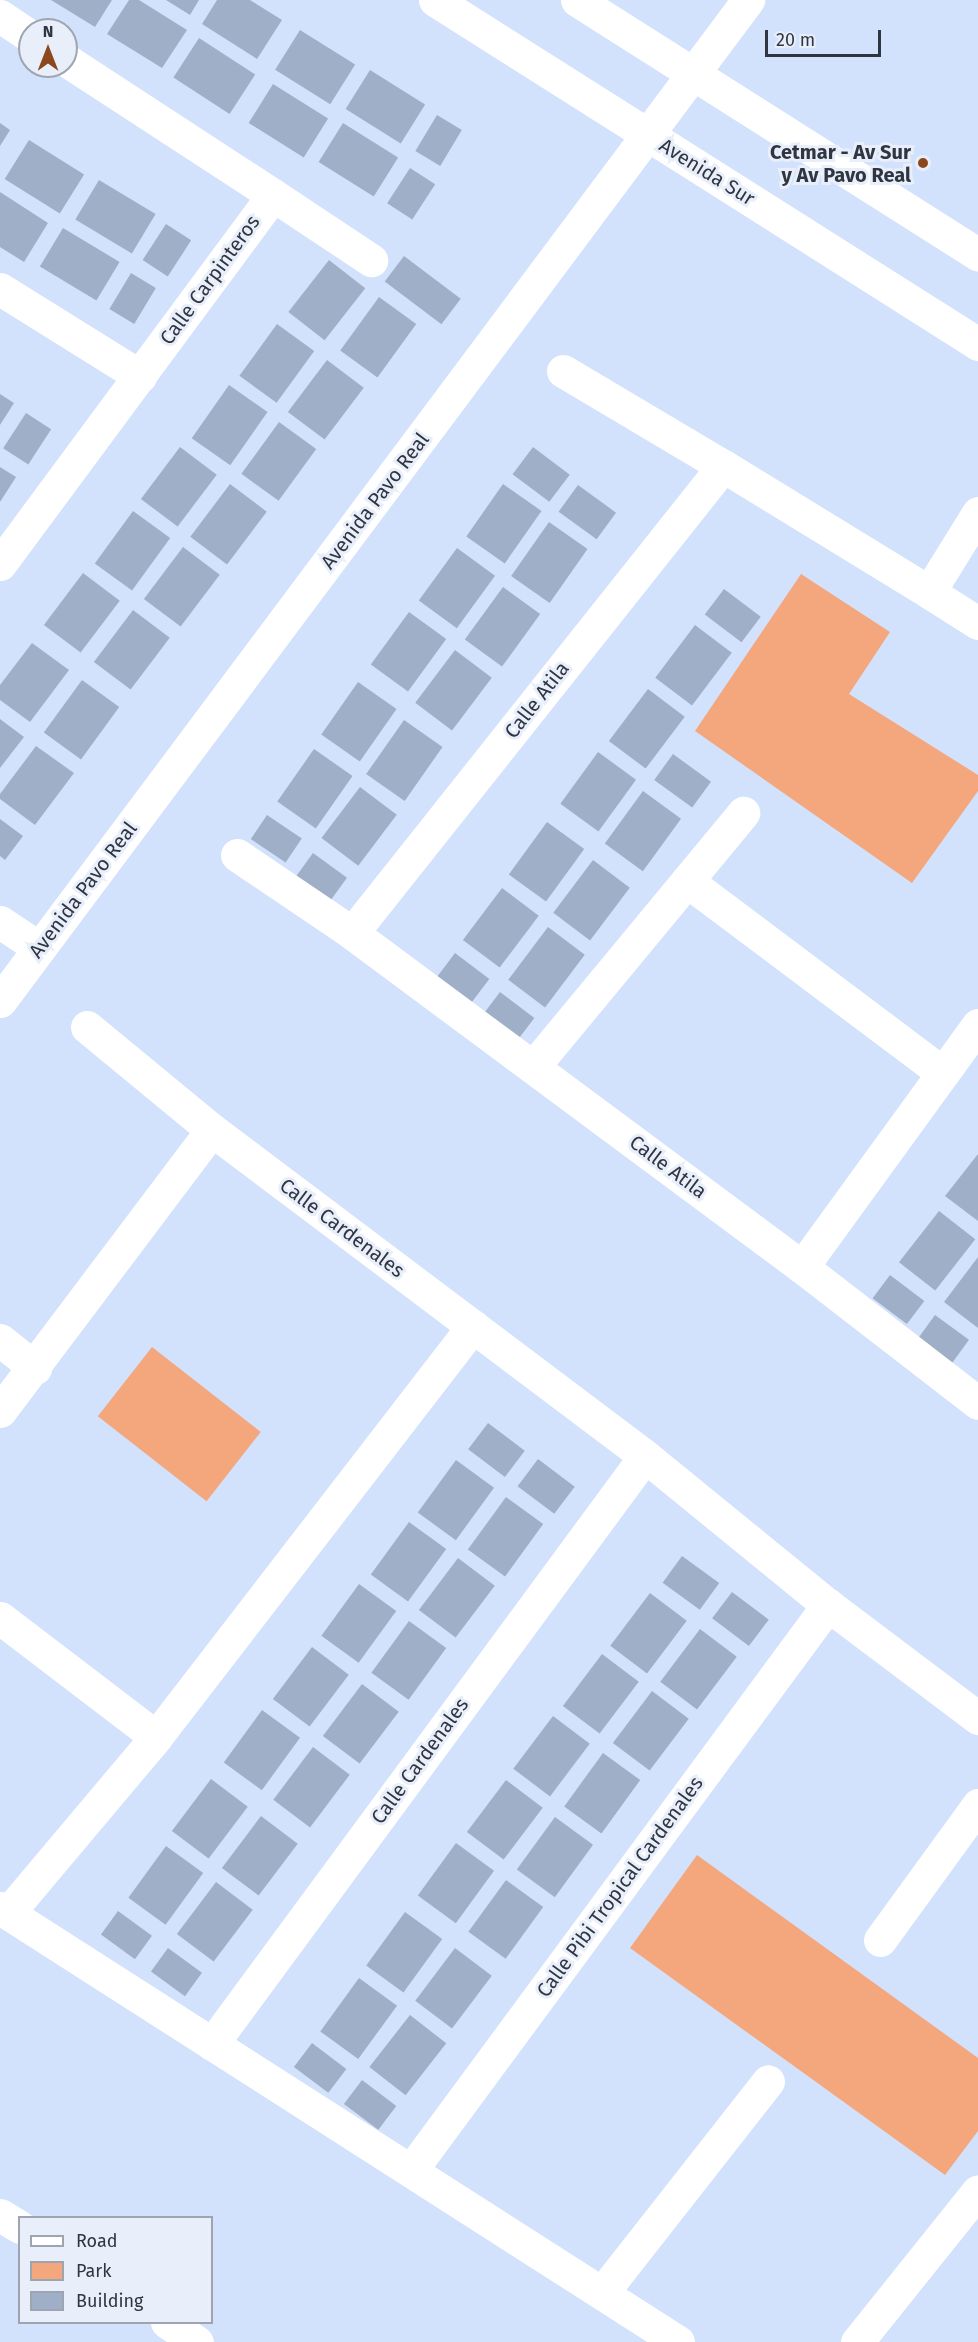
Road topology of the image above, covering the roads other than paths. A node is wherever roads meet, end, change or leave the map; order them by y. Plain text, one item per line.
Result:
1 (435, 0) edge
2 (577, 0) edge
3 (748, 0) edge
4 (0, 16) edge
5 (18, 28) edge
6 (78, 68) edge
7 (693, 73) junction
8 (650, 135) junction
9 (273, 195) junction
10 (978, 254) edge
11 (371, 260) dead end
12 (0, 289) edge
13 (978, 344) edge
14 (562, 371) dead end
15 (140, 376) junction
16 (723, 466) junction
17 (978, 513) edge
18 (0, 564) edge
19 (929, 592) junction
20 (978, 623) edge
21 (743, 813) dead end
22 (237, 855) dead end
23 (687, 881) junction
24 (0, 922) edge
25 (352, 933) junction
26 (39, 948) junction
27 (0, 1001) edge
28 (978, 1025) edge
29 (87, 1027) dead end
30 (533, 1067) junction
31 (943, 1073) junction
32 (212, 1130) junction
33 (802, 1267) junction
34 (473, 1326) junction
35 (0, 1340) edge
36 (35, 1368) junction
37 (978, 1403) edge
38 (0, 1411) edge
39 (645, 1456) junction
40 (828, 1605) junction
41 (0, 1618) edge
42 (978, 1718) edge
43 (156, 1737) junction
44 (978, 1805) edge
45 (4, 1910) edge
46 (880, 1940) dead end
47 (212, 2044) junction
48 (768, 2081) dead end
49 (412, 2169) junction
50 (978, 2191) edge
51 (0, 2215) edge
52 (18, 2226) edge
53 (602, 2293) junction
54 (170, 2324) edge
55 (197, 2342) edge
56 (678, 2342) edge
57 (857, 2342) edge

1 - 8 street, Avenida Sur
2 - 7 street
3 - 7 street, Avenida Pavo Real
4 - 5 street
6 - 9 street, Calle Carpinteros
7 - 8 street, Avenida Pavo Real
7 - 10 street
8 - 13 street, Avenida Sur
8 - 26 street, Avenida Pavo Real
9 - 11 street
9 - 15 street, Calle Carpinteros
12 - 15 street
14 - 16 street
15 - 18 street, Calle Carpinteros
16 - 19 street
16 - 25 street, Calle Atila
17 - 19 street
19 - 20 street
21 - 23 street
22 - 25 street, Calle Atila
23 - 30 street
23 - 31 street
24 - 26 street
25 - 30 street, Calle Atila
26 - 27 street, Avenida Pavo Real
28 - 31 street
29 - 32 street, Calle Cardenales
30 - 33 street, Calle Atila
31 - 33 street
32 - 34 street, Calle Cardenales
32 - 36 street
33 - 37 street, Calle Atila
34 - 39 street, Calle Cardenales
34 - 43 street
35 - 36 street
36 - 38 street
39 - 40 street
39 - 47 street, Calle Cardenales
40 - 42 street
40 - 49 street, Calle Pibi Tropical Cardenales
41 - 43 street
43 - 45 street
44 - 46 street
45 - 47 street
47 - 49 street
48 - 53 street
49 - 53 street
50 - 57 street
51 - 52 street
53 - 56 street
54 - 55 street

